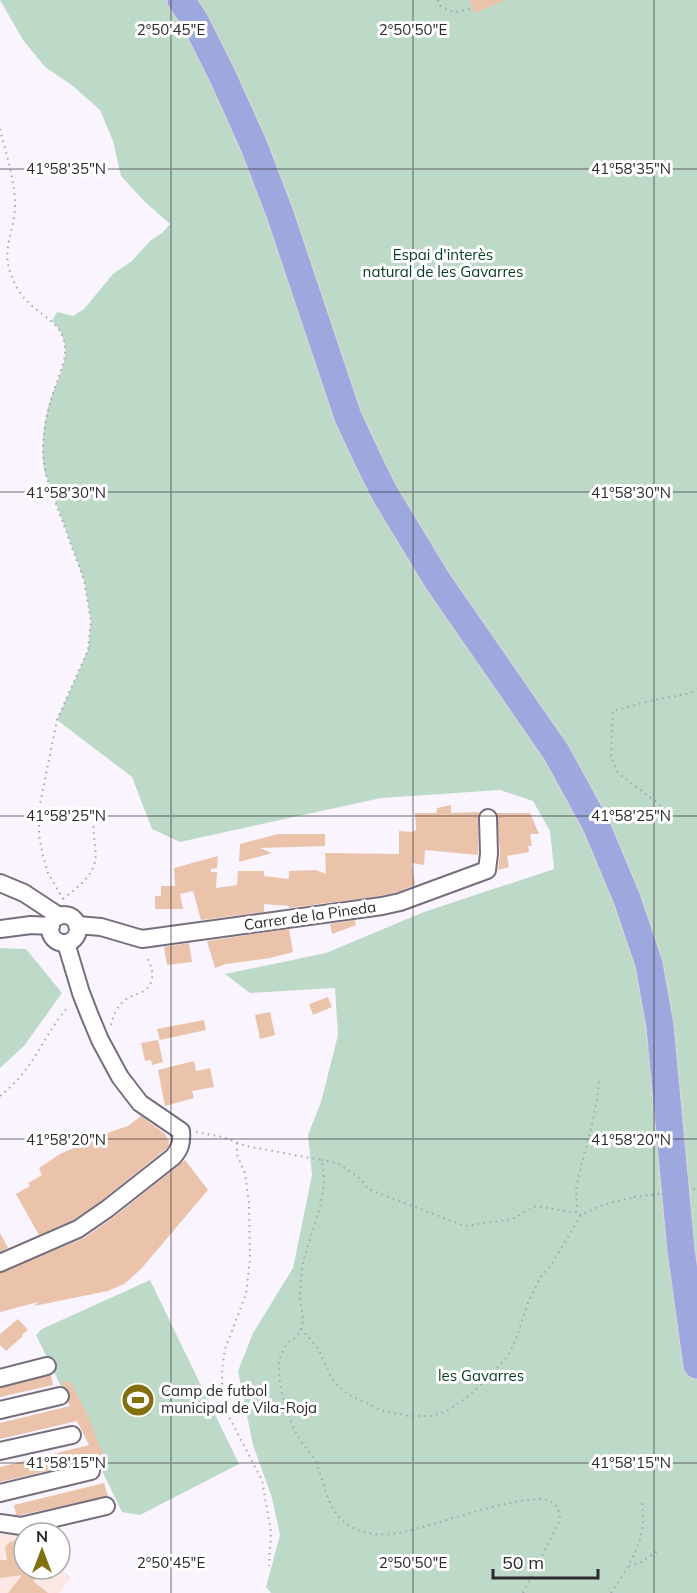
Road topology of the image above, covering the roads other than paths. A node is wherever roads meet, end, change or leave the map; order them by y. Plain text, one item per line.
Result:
1 (182, 0) edge
2 (488, 818) dead end
3 (0, 884) edge
4 (63, 916) junction
5 (0, 929) edge
6 (0, 1263) edge
7 (697, 1365) edge
8 (47, 1366) dead end
9 (0, 1378) edge
10 (60, 1396) dead end
11 (0, 1410) edge
12 (72, 1435) dead end
13 (0, 1451) edge
14 (91, 1472) dead end
15 (0, 1493) edge
16 (106, 1506) dead end
17 (0, 1523) edge

1 - 7 highway
2 - 4 street, Carrer de la Pineda
3 - 4 street
4 - 5 street, Carrer de la Pineda
4 - 6 street
8 - 9 street
10 - 11 street
12 - 13 street
14 - 15 street
16 - 17 street

